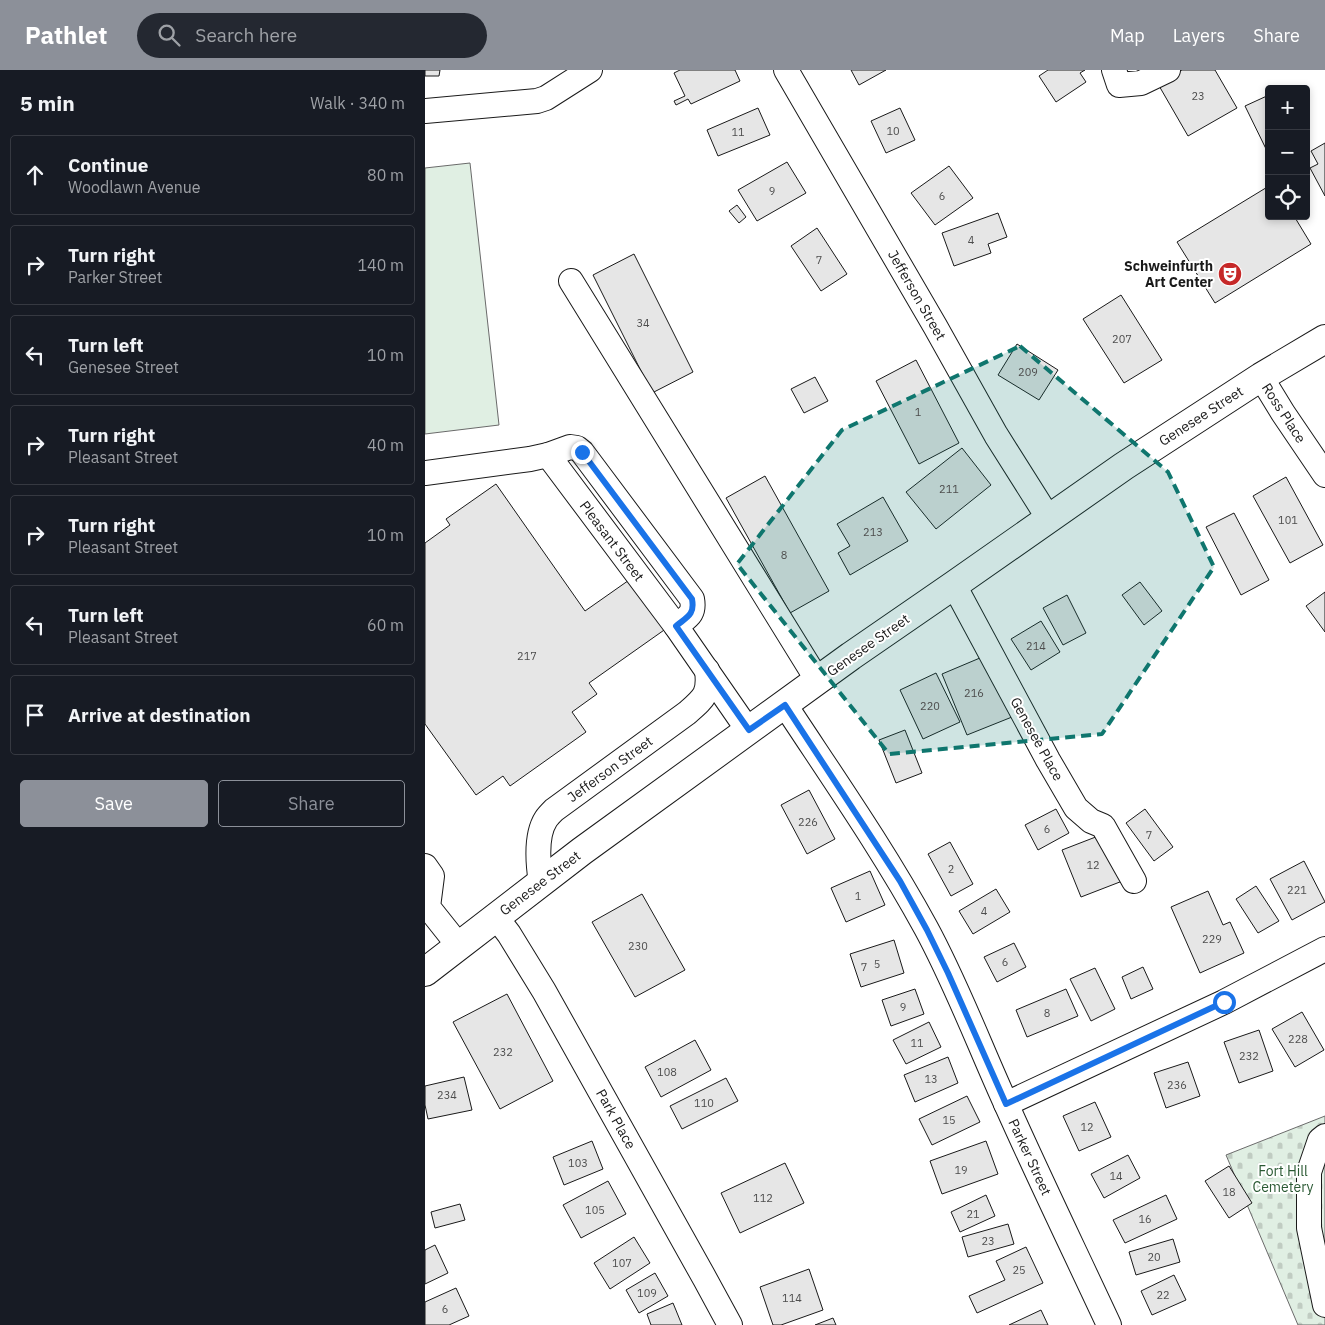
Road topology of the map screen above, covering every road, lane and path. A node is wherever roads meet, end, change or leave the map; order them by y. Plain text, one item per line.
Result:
1 (590, 70) edge
2 (786, 70) edge
3 (1114, 70) edge
4 (1168, 70) edge
5 (425, 111) edge
6 (571, 281) dead end
7 (1325, 339) edge
8 (1261, 377) junction
9 (425, 473) edge
10 (1325, 475) edge
11 (1049, 519) junction
12 (954, 585) junction
13 (707, 670) junction
14 (817, 680) junction
15 (785, 705) junction
16 (749, 730) junction
17 (425, 866) edge
18 (1134, 881) dead end
19 (541, 883) junction
20 (496, 917) junction
21 (459, 946) junction
22 (1325, 949) edge
23 (425, 972) edge
24 (1006, 1104) junction
25 (1325, 1136) edge
26 (1325, 1305) edge
27 (730, 1325) edge
28 (1109, 1325) edge

1 - 5 street
2 - 11 street, Jefferson Street
3 - 4 street
6 - 14 street
7 - 8 main road, Genesee Street
8 - 10 street, Ross Place
8 - 11 main road, Genesee Street
9 - 13 street, Pleasant Street
11 - 12 main road, Genesee Street
12 - 14 main road, Genesee Street
12 - 18 street, Genesee Place
13 - 16 street, Pleasant Street
13 - 19 street, Jefferson Street
14 - 15 main road, Genesee Street
15 - 16 main road, Genesee Street
15 - 24 street, Parker Street
16 - 19 main road, Genesee Street
17 - 21 street
19 - 20 main road, Genesee Street
20 - 21 main road, Genesee Street
20 - 27 street, Park Place
21 - 23 main road, Genesee Street
22 - 24 street
24 - 28 street, Parker Street
25 - 26 street

